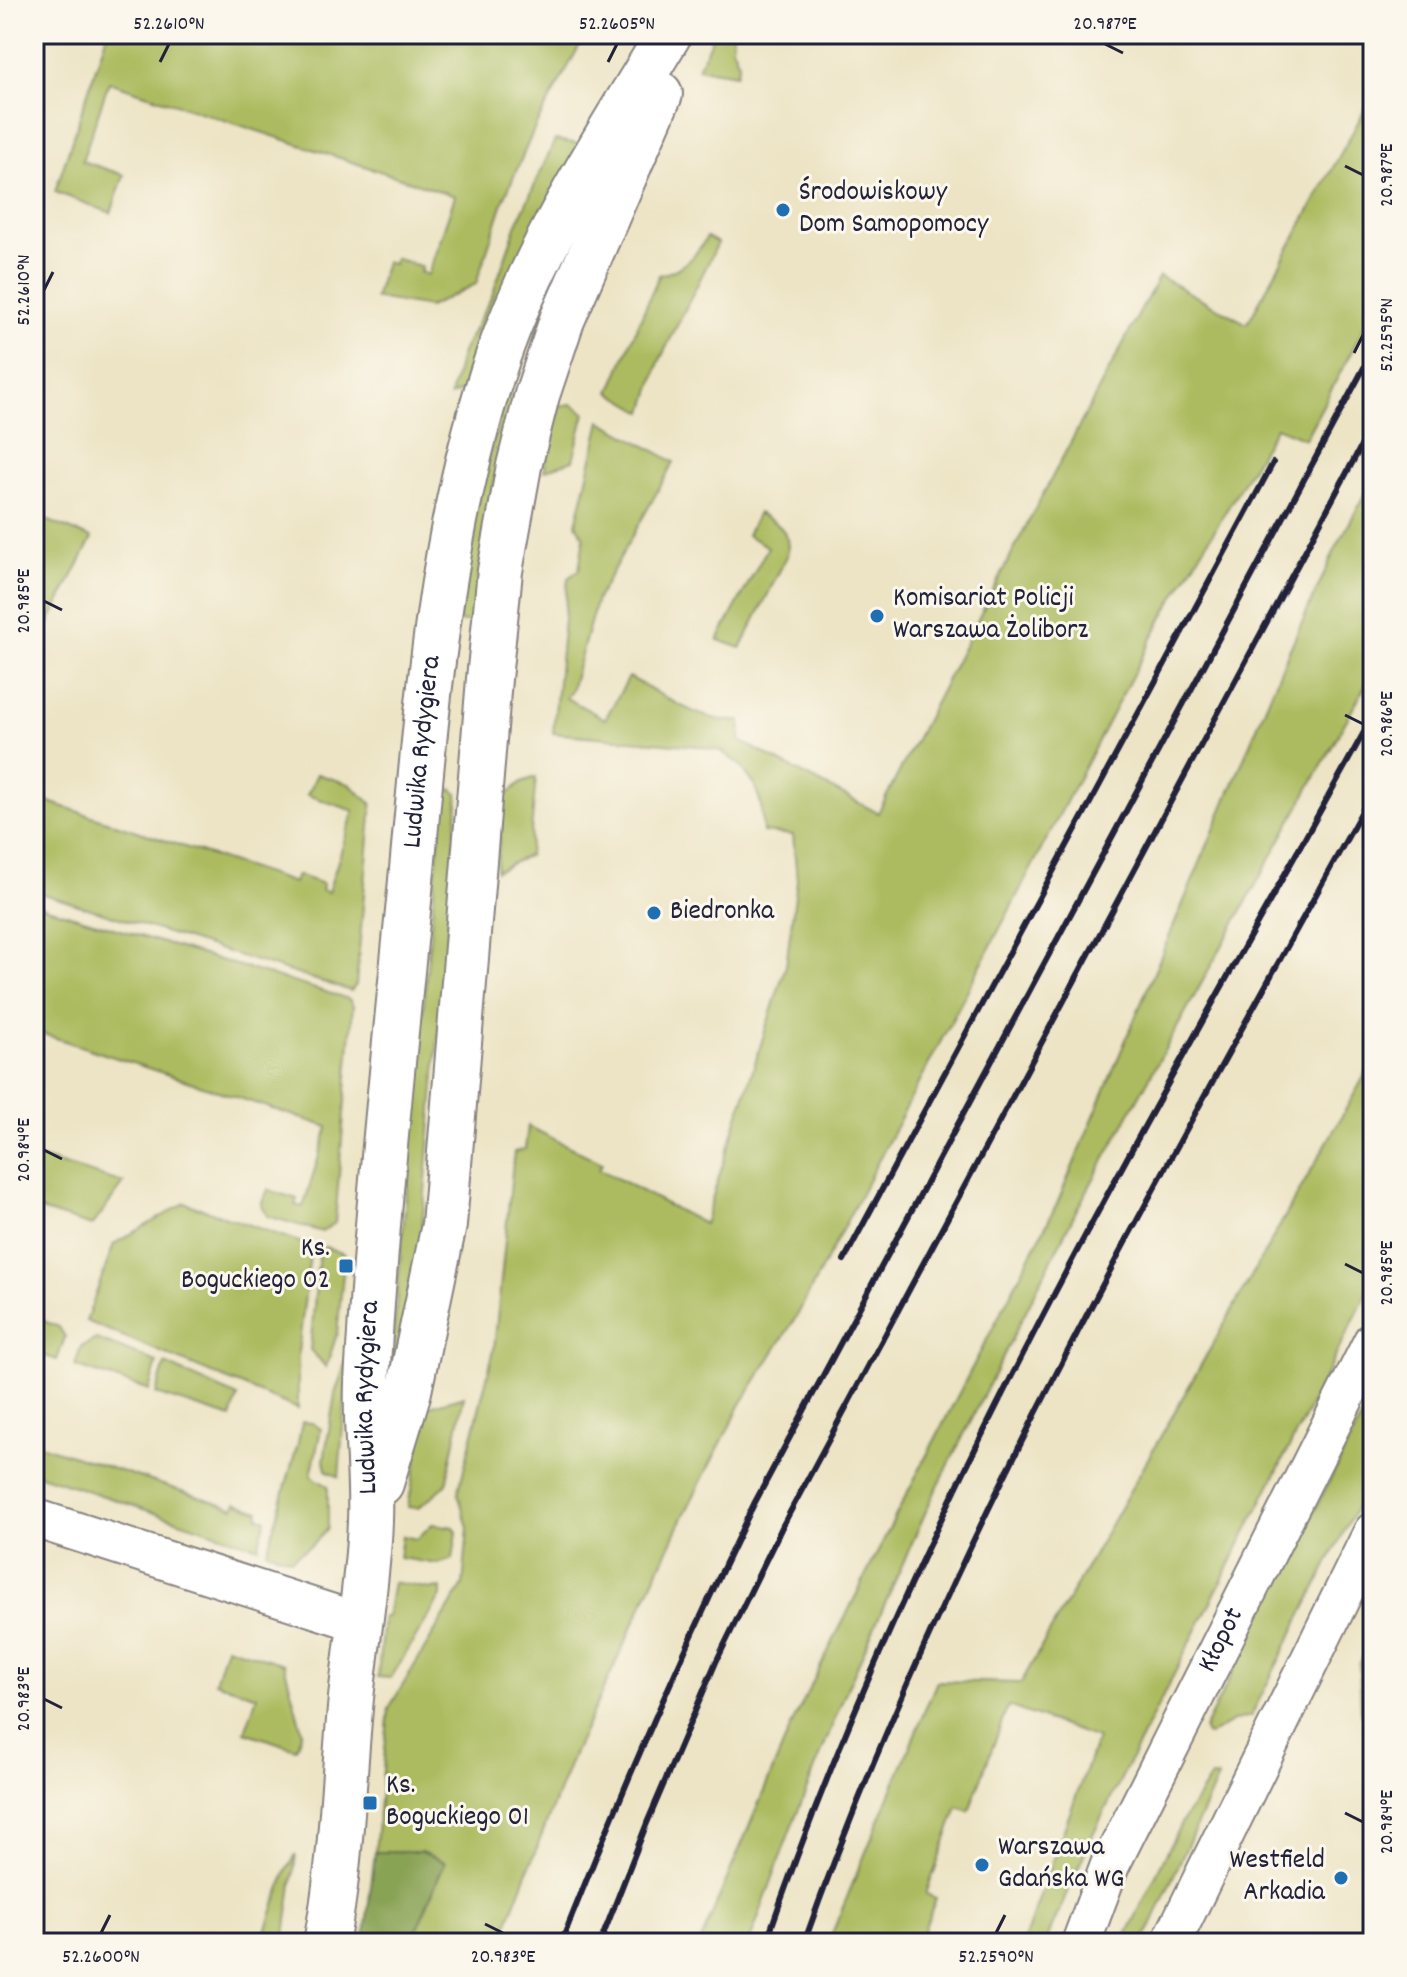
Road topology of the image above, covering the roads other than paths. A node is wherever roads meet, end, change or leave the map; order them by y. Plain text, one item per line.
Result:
1 (669, 34) edge
2 (686, 34) edge
3 (500, 352) junction
4 (545, 370) junction
5 (1373, 1341) edge
6 (34, 1518) edge
7 (370, 1519) junction
8 (1373, 1532) edge
9 (361, 1623) junction
10 (326, 1943) edge
11 (1081, 1943) edge
12 (1171, 1943) edge

1 - 3 street, Ludwika Rydygiera
2 - 4 street, Ludwika Rydygiera
3 - 4 street
3 - 7 street, Ludwika Rydygiera
4 - 7 street, Ludwika Rydygiera
5 - 11 street, Kłopot
6 - 9 street
7 - 9 street, Ludwika Rydygiera
8 - 12 street
9 - 10 street, Ludwika Rydygiera

